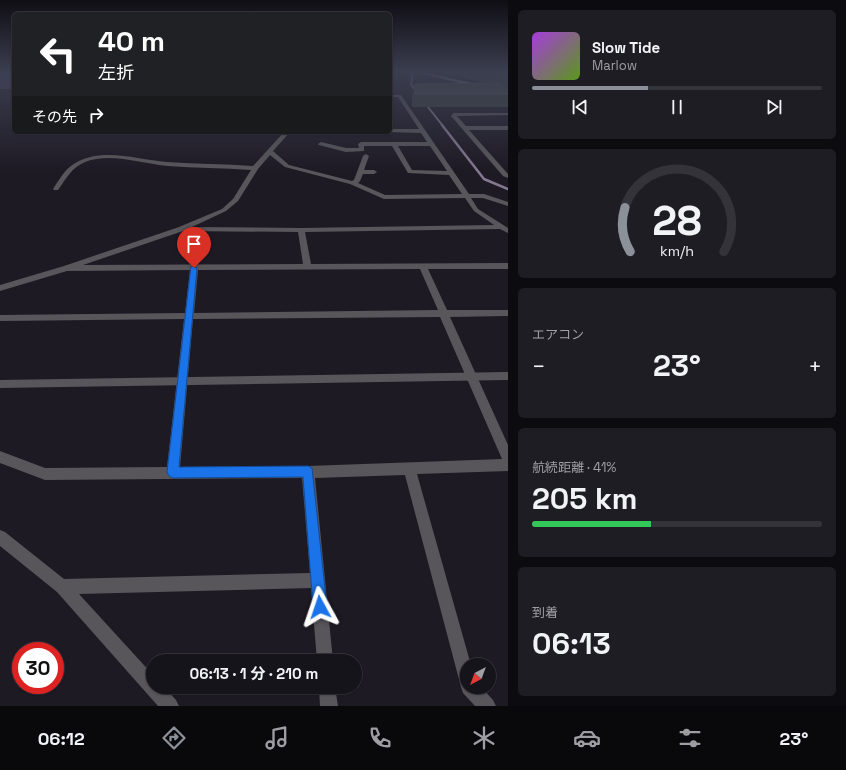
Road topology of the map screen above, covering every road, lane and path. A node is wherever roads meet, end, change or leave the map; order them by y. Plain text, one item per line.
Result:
1 (405, 105) edge
2 (508, 114) edge
3 (465, 128) junction
4 (508, 128) edge
5 (392, 131) edge
6 (422, 131) junction
7 (285, 134) edge
8 (321, 144) dead end
9 (394, 144) junction
10 (431, 144) junction
11 (270, 152) junction
12 (366, 156) dead end
13 (255, 168) junction
14 (361, 172) junction
15 (374, 172) dead end
16 (451, 173) junction
17 (508, 176) edge
18 (352, 183) junction
19 (56, 189) dead end
20 (466, 196) junction
21 (508, 204) edge
22 (182, 228) junction
23 (505, 229) edge
24 (301, 230) junction
25 (508, 266) edge
26 (307, 267) junction
27 (423, 267) junction
28 (67, 268) junction
29 (194, 268) junction
30 (0, 288) edge
31 (444, 313) junction
32 (508, 313) edge
33 (189, 316) junction
34 (0, 318) edge
35 (508, 376) edge
36 (472, 377) junction
37 (182, 381) junction
38 (0, 384) edge
39 (0, 456) edge
40 (508, 459) edge
41 (508, 465) edge
42 (409, 468) junction
43 (173, 472) junction
44 (308, 472) junction
45 (0, 537) edge
46 (317, 580) junction
47 (62, 587) junction
48 (324, 654) edge
49 (461, 658) edge
50 (328, 694) edge
51 (474, 694) edge
52 (170, 706) edge
53 (329, 706) edge
54 (487, 706) edge

1 - 6 street
2 - 3 street
3 - 4 street
3 - 17 street
5 - 6 street
6 - 10 street
7 - 11 street
8 - 9 street
9 - 10 street
9 - 16 street
10 - 16 street
11 - 13 street
11 - 18 street
12 - 14 street
13 - 19 street
13 - 22 street
14 - 15 street
14 - 18 street
16 - 20 street
18 - 20 street
20 - 21 street
20 - 23 street
22 - 24 street
22 - 28 street
23 - 24 street
24 - 26 street
25 - 27 street
26 - 27 street
26 - 29 street
27 - 31 street
28 - 29 street
28 - 30 street
29 - 33 street
31 - 32 street
31 - 33 street
31 - 36 street
33 - 34 street
33 - 37 street
35 - 36 street
36 - 37 street
36 - 40 street
37 - 38 street
37 - 43 street
39 - 43 street
41 - 42 street
42 - 44 street
42 - 49 street
43 - 44 street
44 - 46 street
45 - 47 street
46 - 47 street
46 - 48 street
47 - 52 street
50 - 53 street
51 - 54 street

